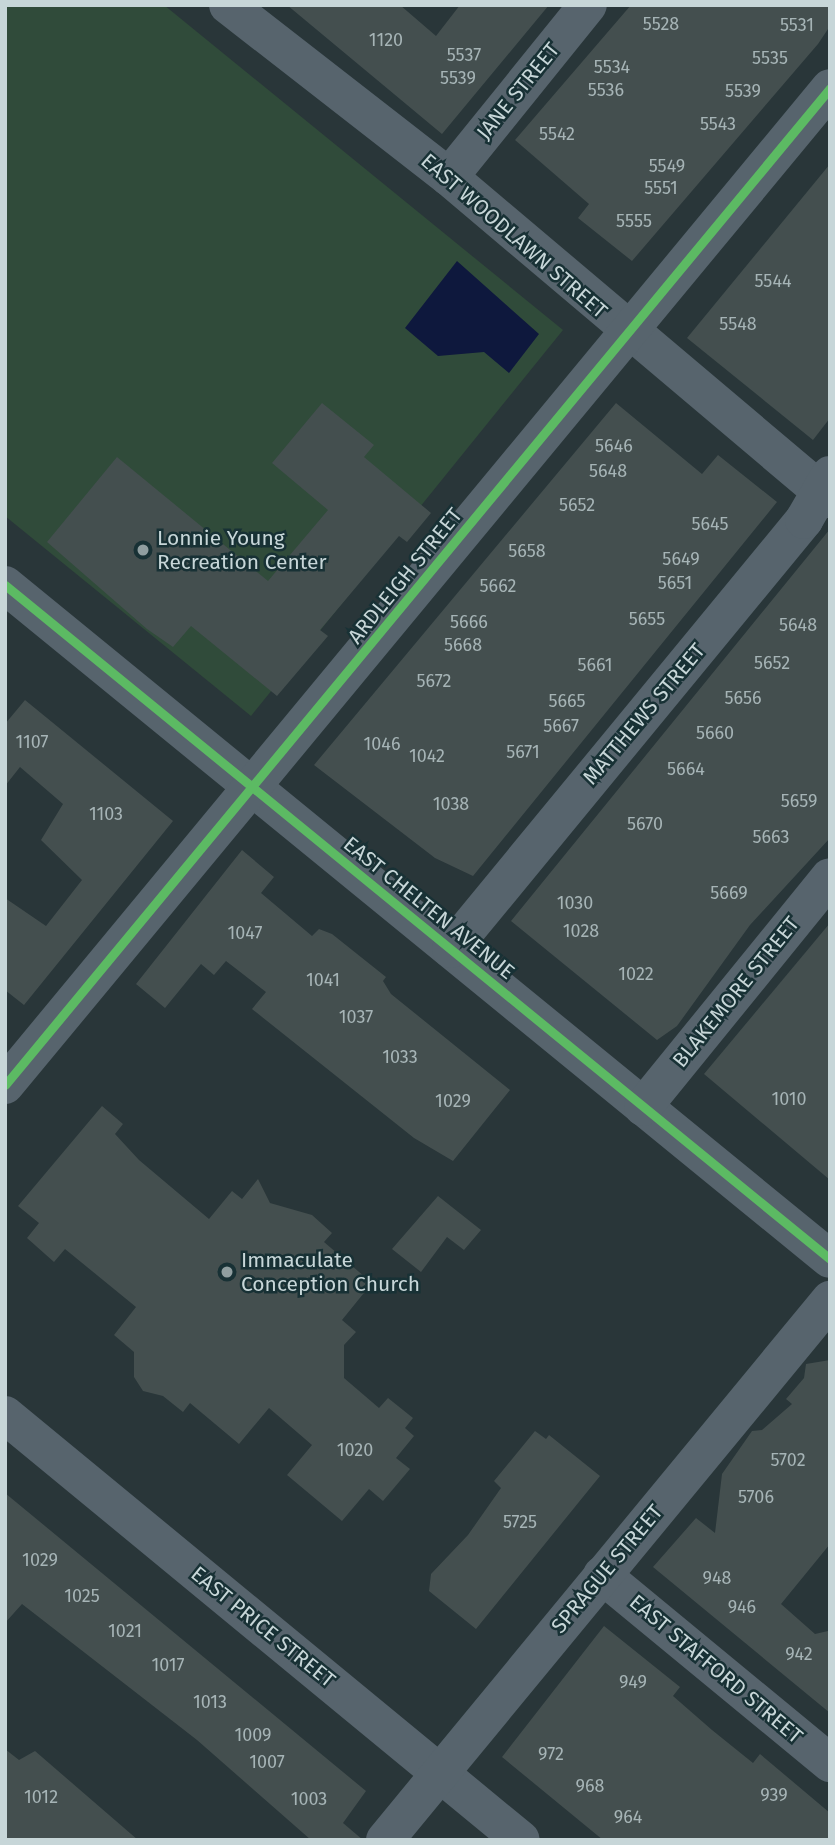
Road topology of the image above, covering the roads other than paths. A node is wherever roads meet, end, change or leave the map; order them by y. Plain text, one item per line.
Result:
1 (588, 5) edge
2 (252, 13) edge
3 (830, 88) edge
4 (449, 177) junction
5 (626, 332) junction
6 (827, 489) edge
7 (5, 585) edge
8 (255, 789) junction
9 (830, 877) edge
10 (450, 948) junction
11 (11, 1065) edge
12 (643, 1107) junction
13 (830, 1259) edge
14 (830, 1300) edge
15 (5, 1415) edge
16 (602, 1575) junction
17 (830, 1763) edge
18 (439, 1772) junction
19 (385, 1840) edge
20 (521, 1840) edge

1 - 4 street, JANE STREET
2 - 4 street, EAST WOODLAWN STREET
3 - 5 street, ARDLEIGH STREET
4 - 5 street, EAST WOODLAWN STREET
5 - 6 street, EAST WOODLAWN STREET
5 - 8 street, ARDLEIGH STREET
6 - 10 street, MATTHEWS STREET
7 - 8 street, EAST CHELTEN AVENUE
8 - 10 street, EAST CHELTEN AVENUE
8 - 11 street, ARDLEIGH STREET
9 - 12 street, BLAKEMORE STREET
10 - 12 street, EAST CHELTEN AVENUE
12 - 13 street, EAST CHELTEN AVENUE
14 - 16 street, SPRAGUE STREET
15 - 18 street, EAST PRICE STREET
16 - 17 street, EAST STAFFORD STREET
16 - 18 street, SPRAGUE STREET
18 - 19 street, SPRAGUE STREET
18 - 20 street, EAST PRICE STREET

